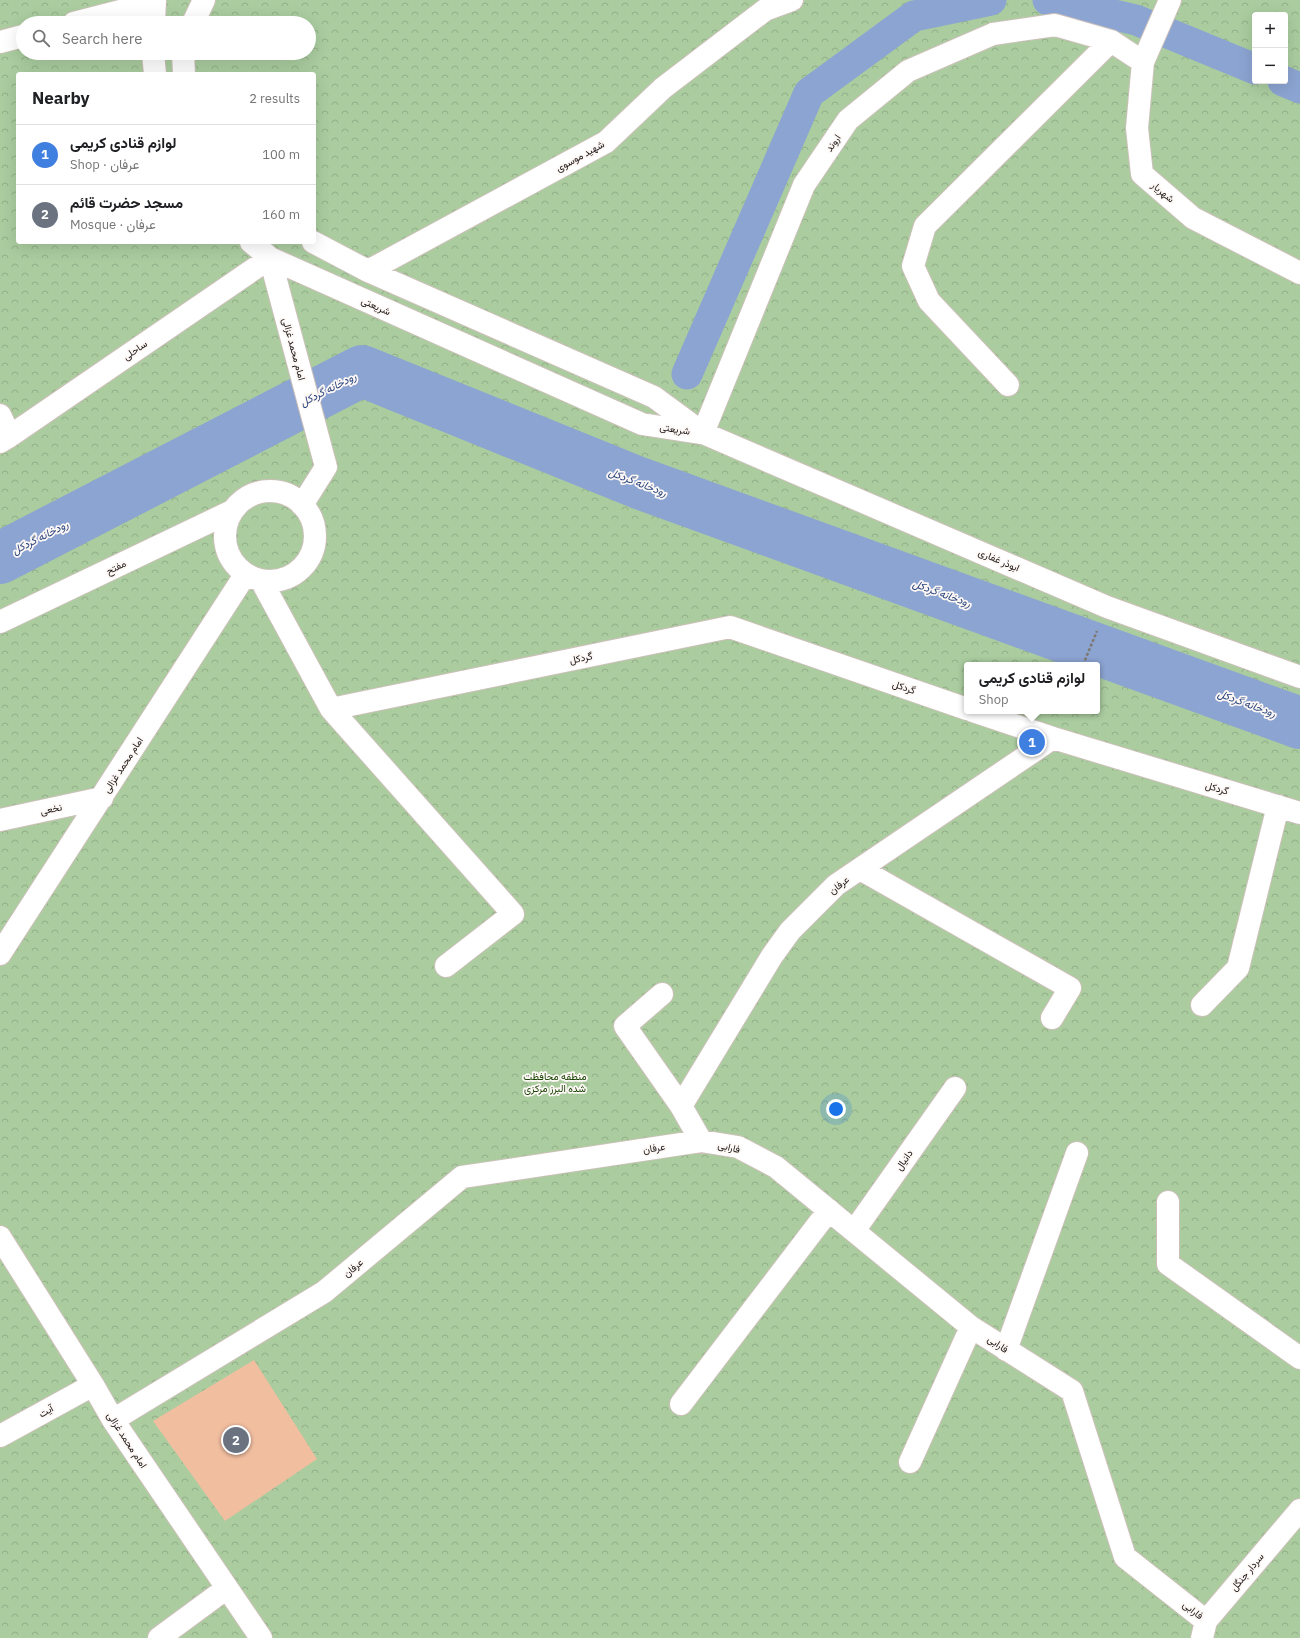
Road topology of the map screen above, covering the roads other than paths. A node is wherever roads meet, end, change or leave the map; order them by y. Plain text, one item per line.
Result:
1 (204, 0) edge
2 (792, 0) edge
3 (1170, 0) edge
4 (761, 5) edge
5 (155, 8) edge
6 (112, 16) edge
7 (197, 16) edge
8 (16, 38) edge
9 (1111, 41) junction
10 (0, 42) edge
11 (1147, 54) junction
12 (154, 60) edge
13 (183, 60) edge
14 (155, 72) edge
15 (184, 72) edge
16 (254, 244) edge
17 (316, 244) edge
18 (270, 258) junction
19 (368, 271) junction
20 (1300, 273) edge
21 (1008, 385) dead end
22 (0, 415) edge
23 (703, 433) junction
24 (5, 439) edge
25 (302, 505) junction
26 (232, 511) junction
27 (253, 577) junction
28 (0, 622) edge
29 (1300, 677) edge
30 (964, 708) edge
31 (331, 709) junction
32 (982, 714) edge
33 (1053, 738) junction
34 (102, 798) junction
35 (1278, 806) junction
36 (1300, 813) edge
37 (0, 820) edge
38 (860, 869) junction
39 (0, 954) edge
40 (446, 966) dead end
41 (662, 994) dead end
42 (1202, 1005) dead end
43 (1052, 1018) dead end
44 (955, 1088) dead end
45 (681, 1106) junction
46 (701, 1141) junction
47 (1077, 1153) dead end
48 (1168, 1202) dead end
49 (828, 1210) junction
50 (854, 1231) junction
51 (0, 1237) edge
52 (971, 1327) junction
53 (1006, 1350) junction
54 (1300, 1358) edge
55 (93, 1385) junction
56 (681, 1404) dead end
57 (113, 1420) junction
58 (0, 1436) edge
59 (910, 1462) dead end
60 (1298, 1515) edge
61 (227, 1588) junction
62 (1204, 1629) edge
63 (159, 1638) edge
64 (261, 1638) edge

1 - 7 street
2 - 4 street, شهید موسوی
3 - 11 street, شهریار
4 - 19 street, شهید موسوی
5 - 6 street
8 - 10 street
9 - 11 street, اروند
9 - 21 street
9 - 23 street, اروند
11 - 20 street, شهریار
12 - 14 street
13 - 15 street
16 - 18 street, شریعتی
17 - 19 street, شریعتی
18 - 23 street, شریعتی
18 - 24 street, ساحلی
18 - 25 street, امام محمد غزالی
19 - 23 street, شریعتی
22 - 24 street
23 - 29 street, ابوذر غفاری
25 - 26 street
25 - 27 street
26 - 27 street
26 - 28 street, مفتح
27 - 31 street
27 - 34 street, امام محمد غزالی
30 - 31 street, گردکل
31 - 40 street
32 - 33 street, گردکل
33 - 35 street, گردکل
33 - 38 street, عرفان
34 - 37 street, نخعی
34 - 39 street, امام محمد غزالی
35 - 36 street, گردکل
35 - 42 street
38 - 43 street
38 - 45 street, عرفان
41 - 45 street
44 - 50 street, دانیال
45 - 46 street
46 - 49 street, فارابی
46 - 57 street, عرفان
47 - 53 street
48 - 54 street
49 - 50 street, فارابی
49 - 56 street
50 - 52 street, فارابی
51 - 55 street, امام محمد غزالی
52 - 53 street, فارابی
52 - 59 street
53 - 62 street, فارابی
55 - 57 street, امام محمد غزالی
55 - 58 street, آیت
57 - 61 street, امام محمد غزالی
60 - 62 street, سردار جنگل
61 - 63 street
61 - 64 street, امام محمد غزالی

